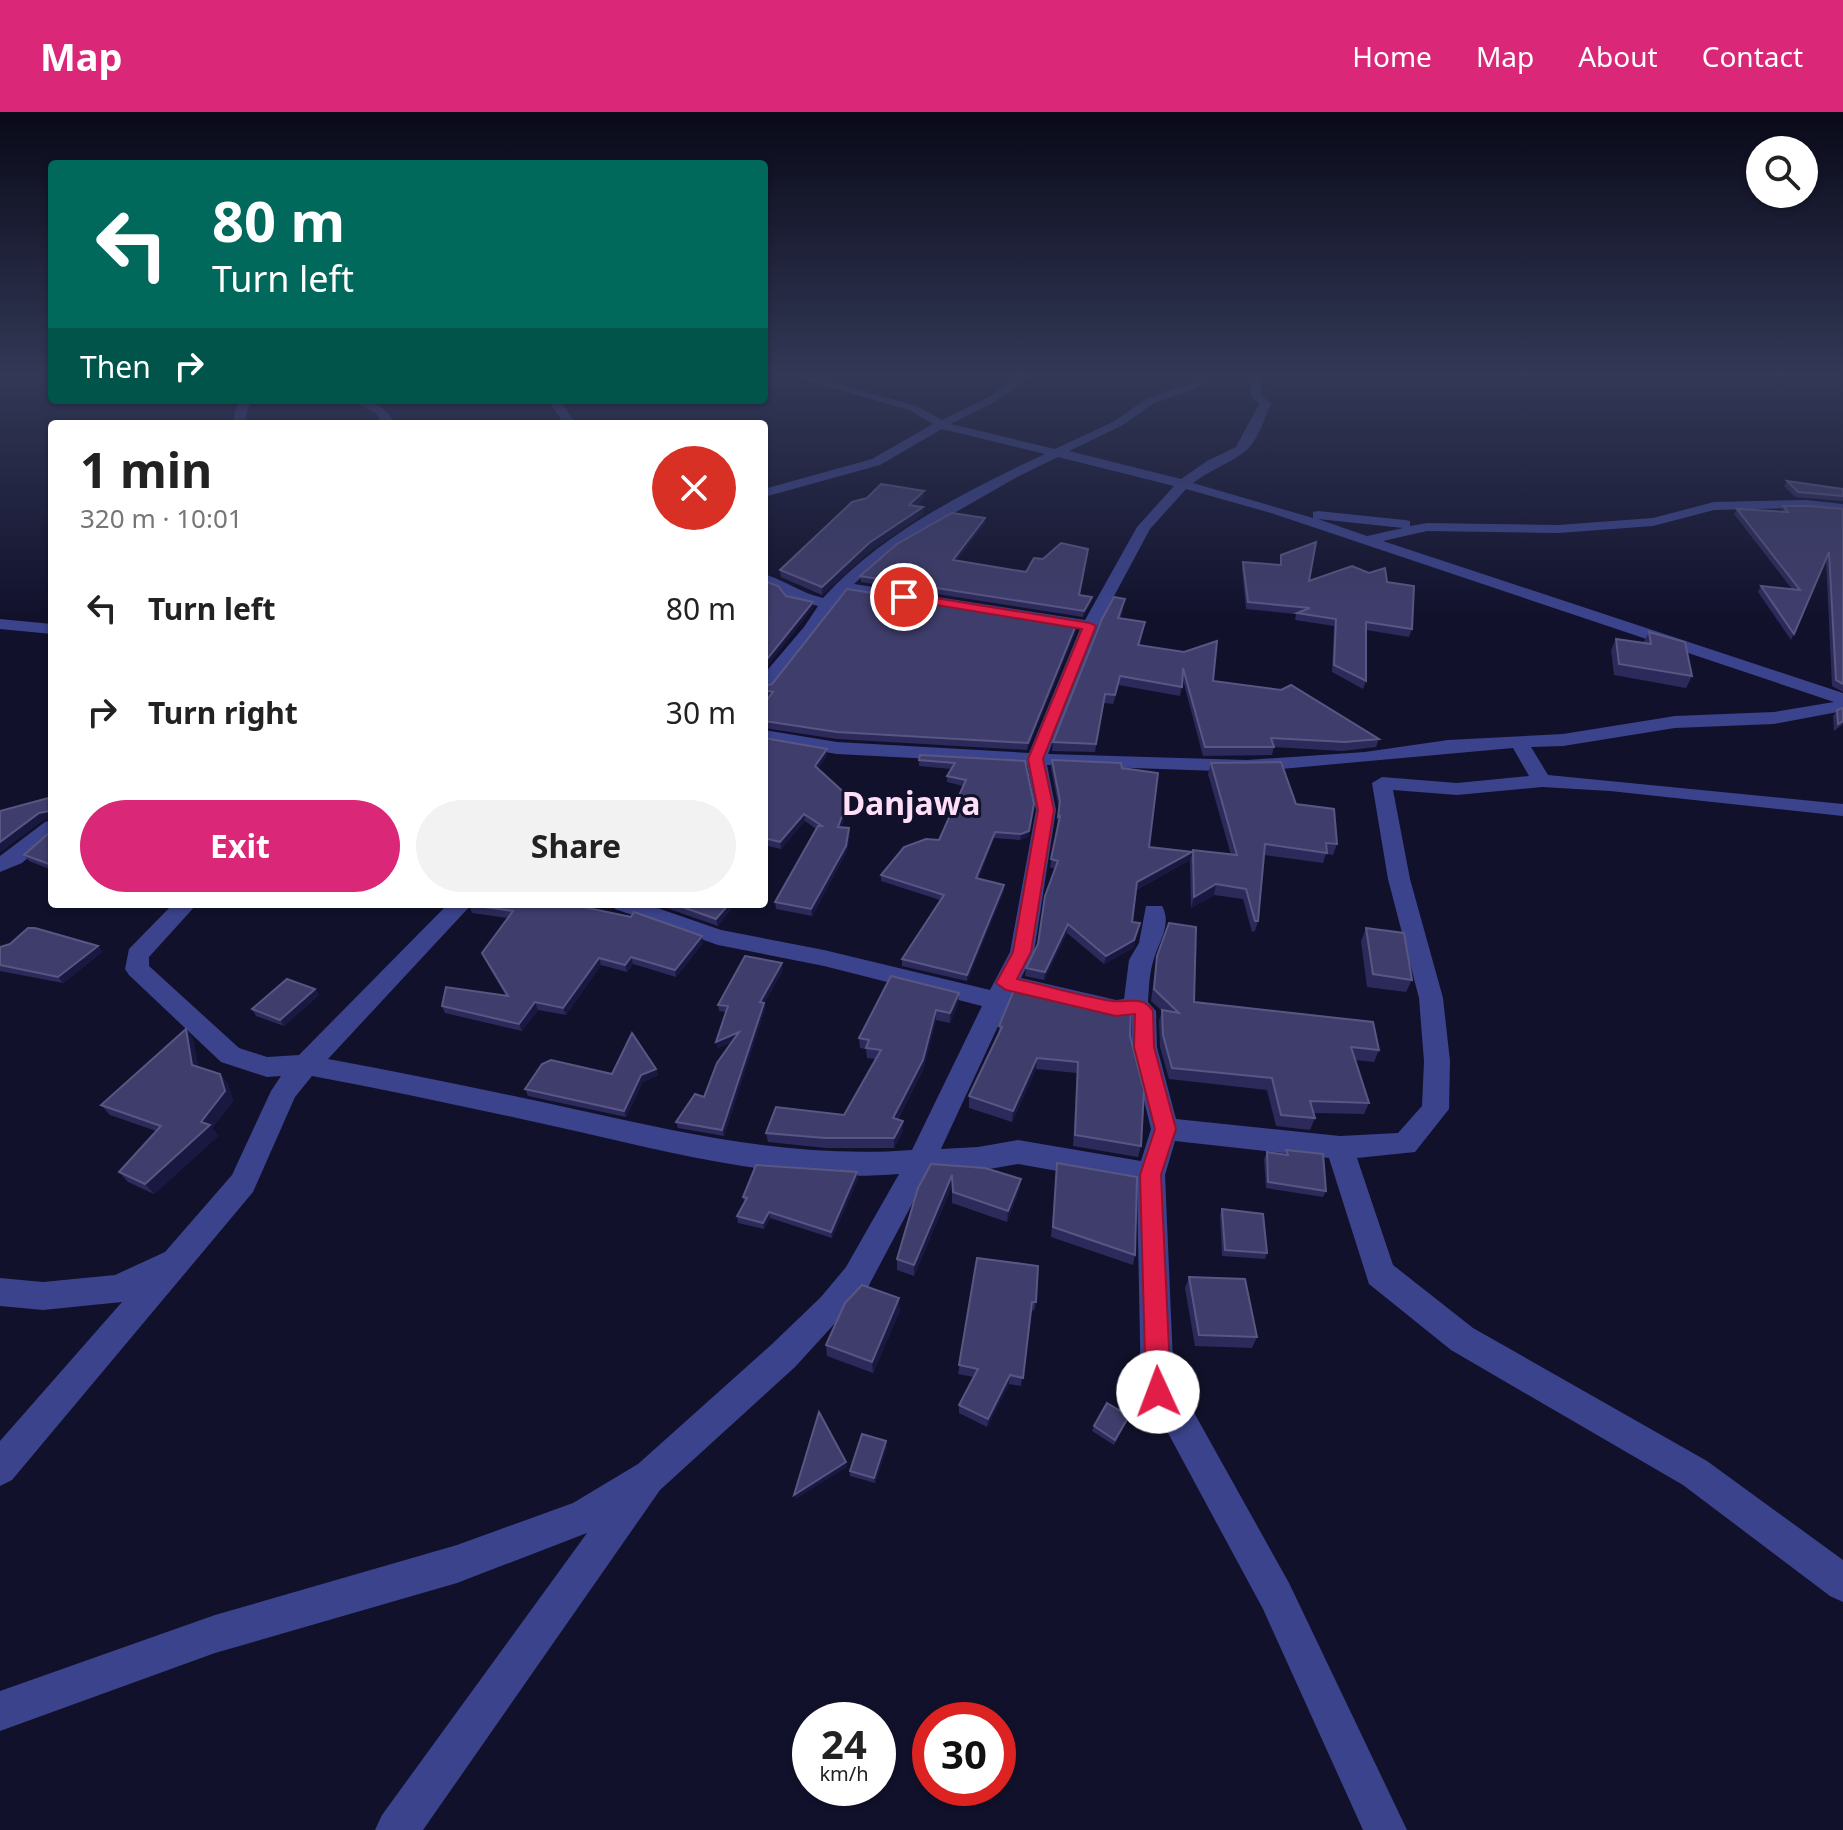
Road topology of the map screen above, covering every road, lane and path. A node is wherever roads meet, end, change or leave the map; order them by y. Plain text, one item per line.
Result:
1 (884, 457) edge
2 (1048, 457) edge
3 (1077, 457) edge
4 (1225, 457) edge
5 (1183, 484) junction
6 (768, 492) edge
7 (1843, 508) edge
8 (1276, 510) junction
9 (1427, 527) junction
10 (1363, 541) junction
11 (768, 581) edge
12 (842, 587) junction
13 (827, 604) junction
14 (0, 624) edge
15 (1090, 626) junction
16 (48, 629) edge
17 (768, 680) edge
18 (1843, 699) edge
19 (1843, 706) edge
20 (768, 737) edge
21 (1519, 743) junction
22 (1036, 759) junction
23 (1542, 781) junction
24 (1843, 810) edge
25 (48, 829) edge
26 (0, 865) edge
27 (182, 908) edge
28 (457, 908) edge
29 (635, 908) edge
30 (1154, 911) dead end
31 (1001, 992) junction
32 (1135, 1006) junction
33 (306, 1065) junction
34 (1165, 1129) junction
35 (1340, 1148) junction
36 (921, 1161) junction
37 (1151, 1175) junction
38 (177, 1261) junction
39 (0, 1292) edge
40 (0, 1468) edge
41 (650, 1476) junction
42 (1843, 1583) edge
43 (0, 1711) edge
44 (397, 1830) edge
45 (1385, 1830) edge

1 - 6 street
2 - 12 street
3 - 5 street
4 - 5 street
5 - 8 street
5 - 15 street
7 - 9 street
8 - 9 street
8 - 10 street
9 - 10 street
10 - 18 street
11 - 13 street
12 - 13 street
12 - 15 street
13 - 17 street
14 - 16 street
15 - 22 street
19 - 21 street
20 - 22 street
21 - 22 street
21 - 23 street
22 - 31 street
23 - 24 street
23 - 35 street
25 - 26 street
27 - 33 street
28 - 33 street
29 - 31 street
30 - 32 street
31 - 32 street
31 - 36 street
32 - 34 street
33 - 36 street
33 - 38 street
34 - 35 street
34 - 37 street
35 - 42 street
36 - 37 street
36 - 41 street
37 - 45 street
38 - 39 street
38 - 40 street
41 - 43 street
41 - 44 street

